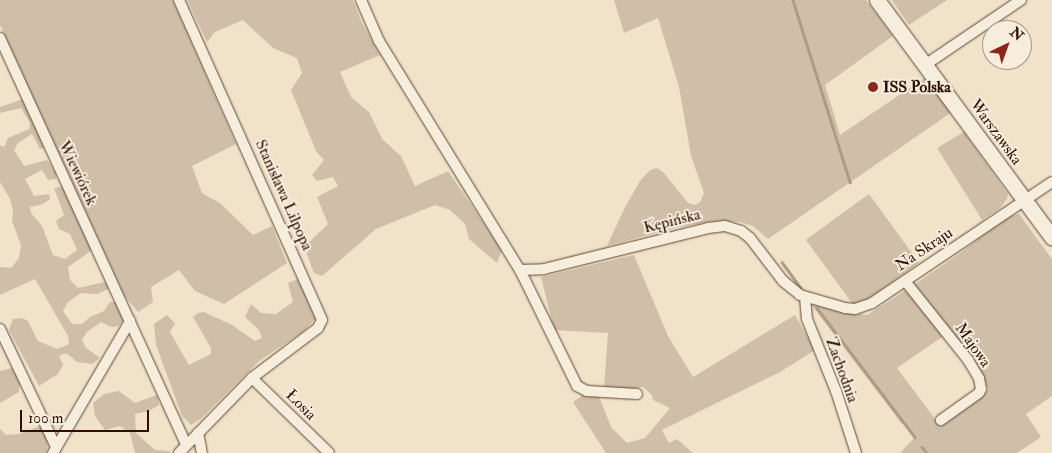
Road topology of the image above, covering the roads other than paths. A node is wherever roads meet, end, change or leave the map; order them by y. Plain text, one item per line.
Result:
1 (179, 0) edge
2 (361, 0) edge
3 (877, 0) edge
4 (1021, 0) edge
5 (0, 38) edge
6 (925, 65) junction
7 (1052, 182) edge
8 (1025, 200) junction
9 (1052, 237) edge
10 (520, 270) junction
11 (905, 281) junction
12 (805, 296) junction
13 (130, 321) junction
14 (0, 329) edge
15 (252, 378) junction
16 (637, 394) dead end
17 (940, 420) dead end
18 (198, 433) junction
19 (183, 449) edge
20 (54, 450) edge
21 (202, 453) edge
22 (329, 453) edge
23 (856, 453) edge

1 - 15 street, Stanisława Lilpopa
2 - 10 street
3 - 6 main road, Warszawska
4 - 6 street
5 - 13 street, Wiewiórek
6 - 8 main road, Warszawska
7 - 8 street, Na Skraju
8 - 9 main road, Warszawska
8 - 11 street, Na Skraju
10 - 12 street, Kępińska
10 - 16 street
11 - 12 street, Na Skraju
11 - 17 street, Majowa
12 - 23 street, Zachodnia
13 - 19 street, Wiewiórek
13 - 20 street
14 - 20 street
15 - 18 street
15 - 22 street, Łosia
18 - 19 street
18 - 21 street

